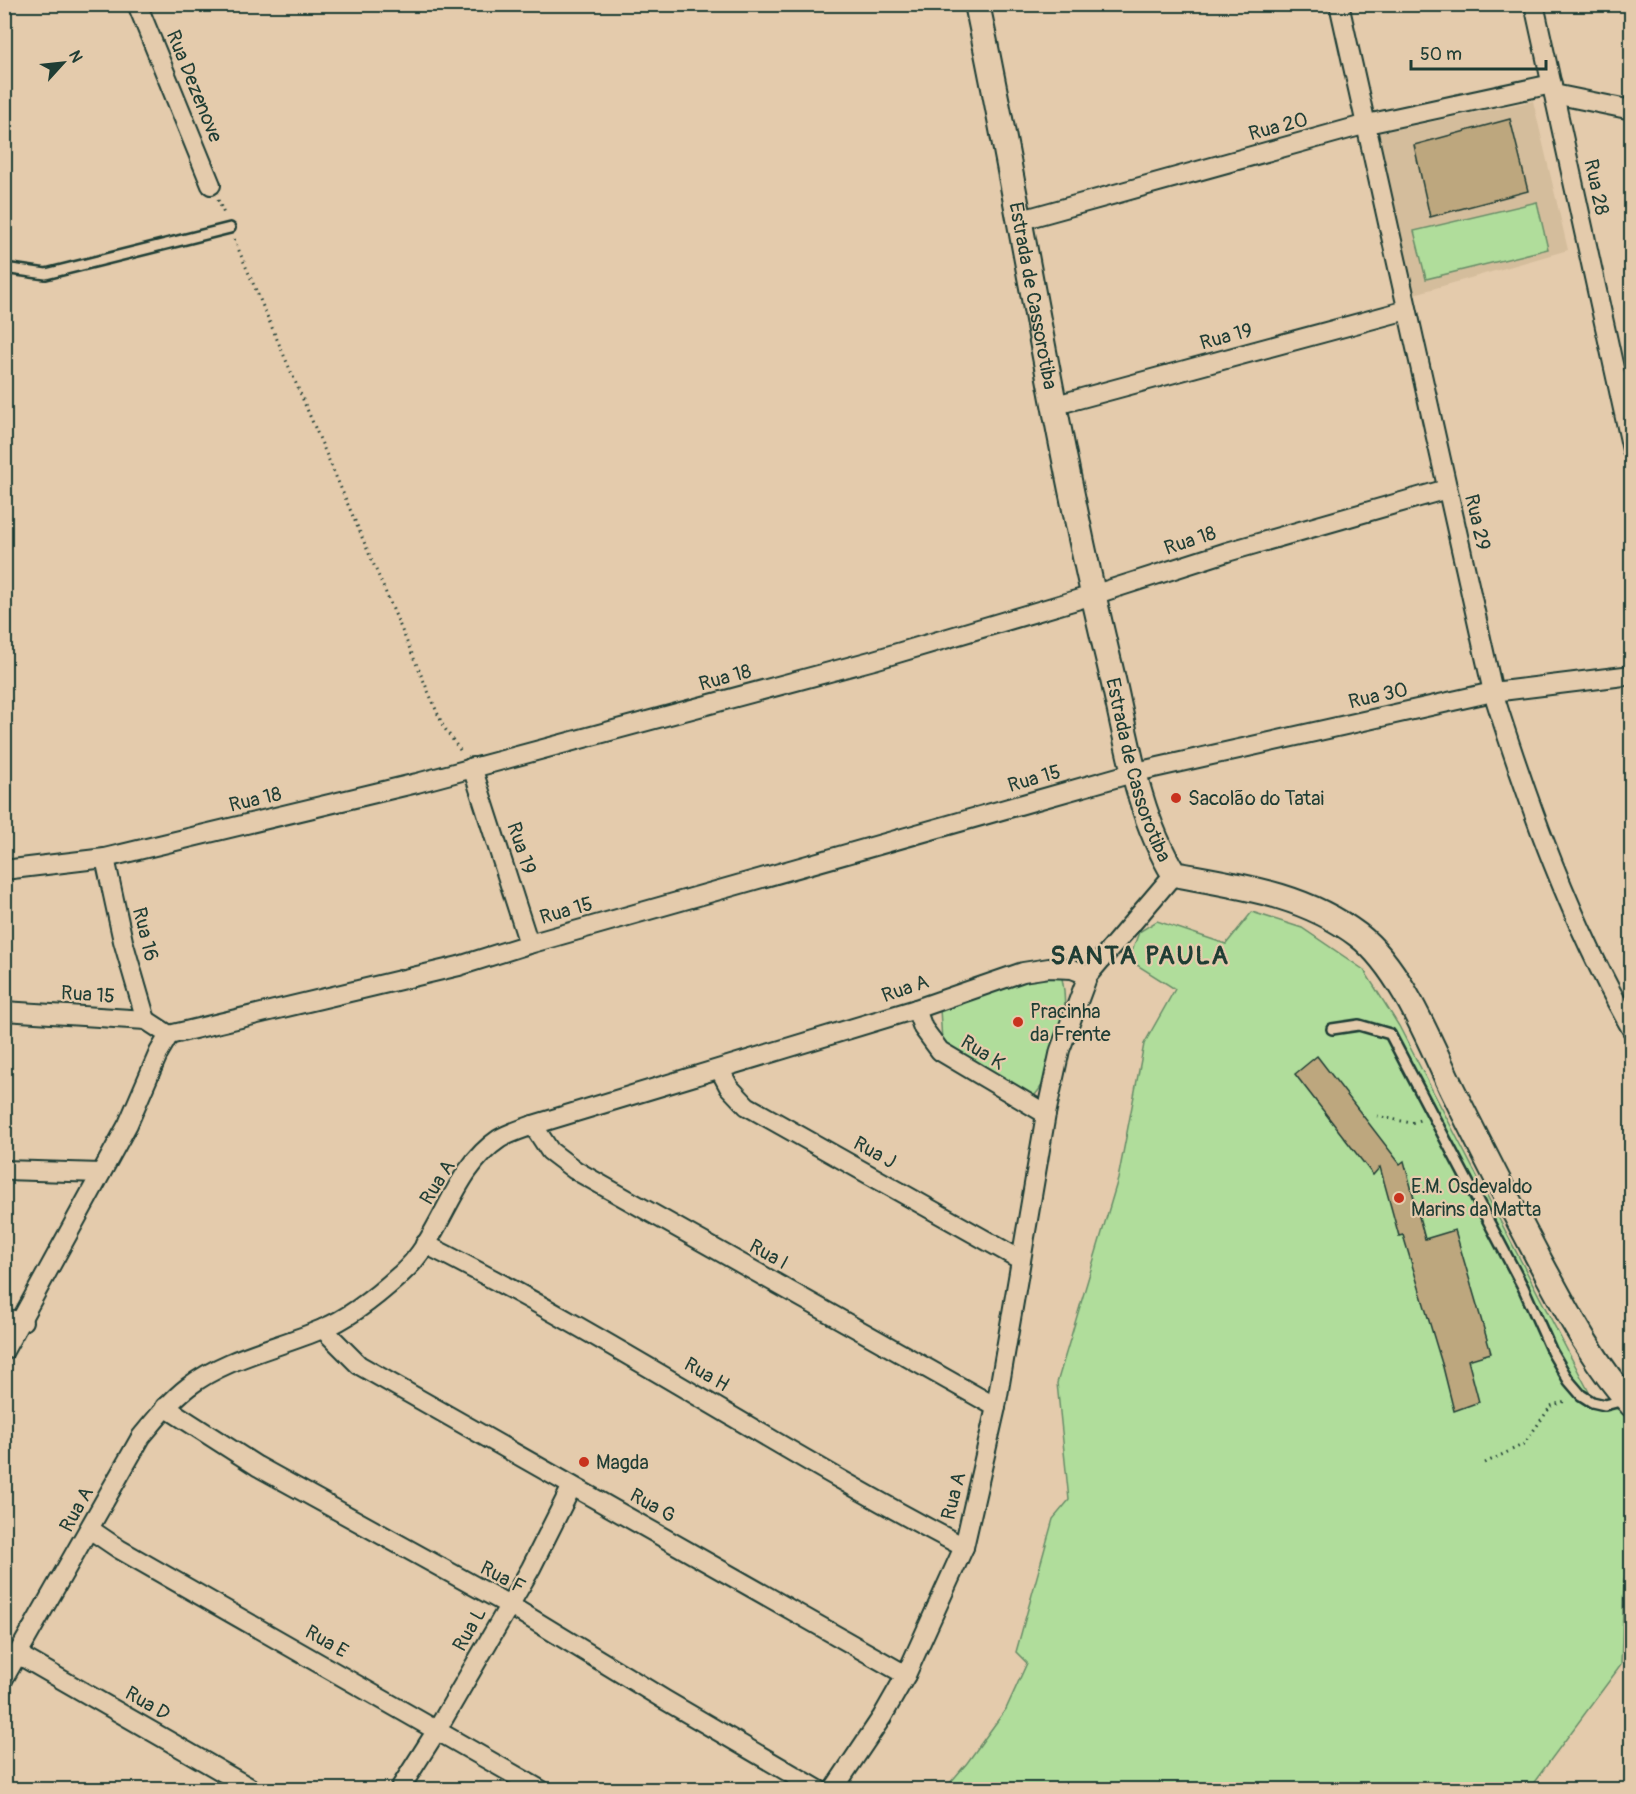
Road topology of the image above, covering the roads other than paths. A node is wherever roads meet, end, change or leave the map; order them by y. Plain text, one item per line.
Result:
1 (137, 4) edge
2 (977, 4) edge
3 (1339, 4) edge
4 (1534, 4) edge
5 (1553, 89) junction
6 (1632, 110) edge
7 (1367, 124) junction
8 (212, 185) road end
9 (1018, 220) junction
10 (230, 228) road end
11 (4, 268) edge
12 (1407, 310) junction
13 (1056, 405) junction
14 (1632, 450) edge
15 (1447, 489) junction
16 (1093, 595) junction
17 (1632, 675) edge
18 (1493, 692) junction
19 (472, 767) junction
20 (1136, 772) junction
21 (105, 858) junction
22 (4, 870) edge
23 (1174, 874) junction
24 (529, 944) junction
25 (1088, 975) junction
26 (916, 1009) junction
27 (4, 1011) edge
28 (146, 1020) junction
29 (1332, 1029) dead end
30 (1632, 1030) edge
31 (169, 1035) junction
32 (720, 1070) junction
33 (1046, 1113) junction
34 (533, 1125) junction
35 (4, 1170) edge
36 (101, 1173) junction
37 (425, 1244) junction
38 (1021, 1260) junction
39 (4, 1319) edge
40 (23, 1320) junction
41 (323, 1329) junction
42 (4, 1351) edge
43 (1629, 1402) edge
44 (165, 1407) junction
45 (996, 1407) junction
46 (572, 1486) junction
47 (91, 1530) junction
48 (964, 1547) junction
49 (509, 1605) junction
50 (19, 1655) junction
51 (906, 1675) junction
52 (4, 1678) edge
53 (437, 1730) junction
54 (254, 1790) edge
55 (399, 1790) edge
56 (541, 1790) edge
57 (819, 1790) edge
58 (833, 1790) edge

1 - 8 street, Rua Dezenove
2 - 9 main road, Estrada de Cassorotiba
3 - 7 street, Rua 29
4 - 5 street, Rua 28
5 - 6 street, Rua 20
5 - 7 street, Rua 20
5 - 14 street, Rua 28
7 - 9 street, Rua 20
7 - 12 street, Rua 29
9 - 13 main road, Estrada de Cassorotiba
10 - 11 lane
12 - 13 street, Rua 19
12 - 15 street, Rua 29
13 - 16 main road, Estrada de Cassorotiba
15 - 16 street, Rua 18
15 - 18 street, Rua 29
16 - 19 street, Rua 18
16 - 20 main road, Estrada de Cassorotiba
17 - 18 street, Rua 30
18 - 20 street, Rua 30
18 - 30 street, Rua 29
19 - 21 street, Rua 18
19 - 24 street, Rua 19
20 - 23 main road, Estrada de Cassorotiba
20 - 24 street, Rua 15
21 - 22 street, Rua 18
21 - 28 street, Rua 16
23 - 25 street, Rua A
23 - 43 main road, Estrada de Cassorotiba
24 - 31 street, Rua 15
25 - 26 street, Rua A
25 - 33 street, Rua A
26 - 32 street, Rua A
26 - 33 street, Rua K
27 - 28 street, Rua 15
28 - 31 street, Rua 15
29 - 43 lane
31 - 36 street
32 - 34 street, Rua A
32 - 38 street, Rua J
33 - 38 street, Rua A
34 - 37 street, Rua A
34 - 45 street, Rua I
35 - 36 street
36 - 40 street
37 - 41 street, Rua A
37 - 48 street, Rua H
38 - 45 street, Rua A
39 - 40 street
40 - 42 street
41 - 44 street, Rua A
41 - 46 street, Rua G
44 - 47 street, Rua A
44 - 49 street, Rua F
45 - 48 street, Rua A
46 - 49 street, Rua L
46 - 51 street, Rua G
47 - 50 street, Rua A
47 - 53 street, Rua E
48 - 51 street, Rua A
49 - 53 street, Rua L
49 - 57 street, Rua F
50 - 52 street, Rua A
50 - 54 street, Rua D
51 - 58 street, Rua A
53 - 55 street, Rua L
53 - 56 street, Rua E

